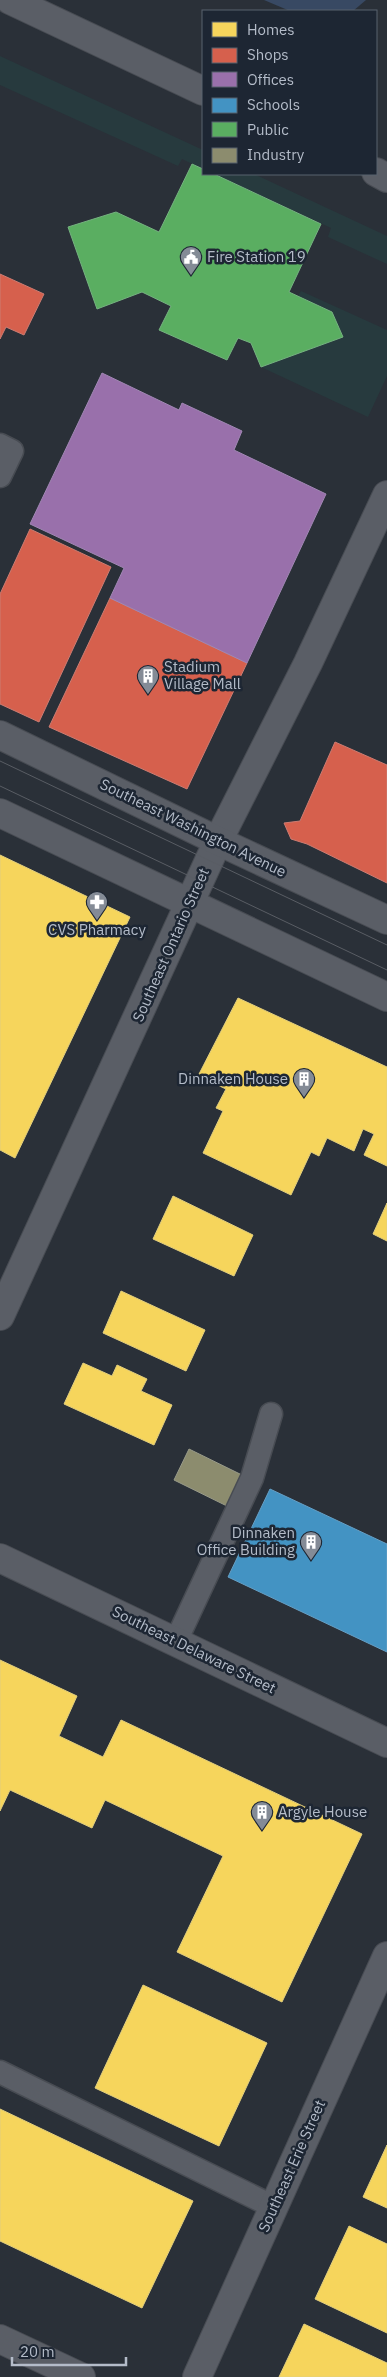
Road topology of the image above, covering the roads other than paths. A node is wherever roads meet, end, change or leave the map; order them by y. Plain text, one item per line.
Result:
1 (10, 0) edge
2 (202, 91) edge
3 (0, 445) edge
4 (0, 476) edge
5 (387, 495) edge
6 (0, 735) edge
7 (0, 813) edge
8 (218, 841) junction
9 (190, 903) junction
10 (387, 920) edge
11 (387, 997) edge
12 (0, 1316) edge
13 (271, 1414) dead end
14 (0, 1558) edge
15 (176, 1640) junction
16 (387, 1743) edge
17 (387, 1956) edge
18 (0, 2072) edge
19 (274, 2207) junction
20 (0, 2339) edge
21 (81, 2377) edge
22 (197, 2377) edge

1 - 2 street
3 - 4 lane
5 - 8 street, Southeast Ontario Street
6 - 8 street, Southeast Washington Avenue
7 - 9 street
8 - 9 street, Southeast Ontario Street
8 - 10 street, Southeast Washington Avenue
9 - 11 street
9 - 12 street, Southeast Ontario Street
13 - 15 lane
14 - 15 street, Southeast Delaware Street
15 - 16 street, Southeast Delaware Street
17 - 19 street, Southeast Erie Street
18 - 19 lane
19 - 22 street, Southeast Erie Street
20 - 21 street

